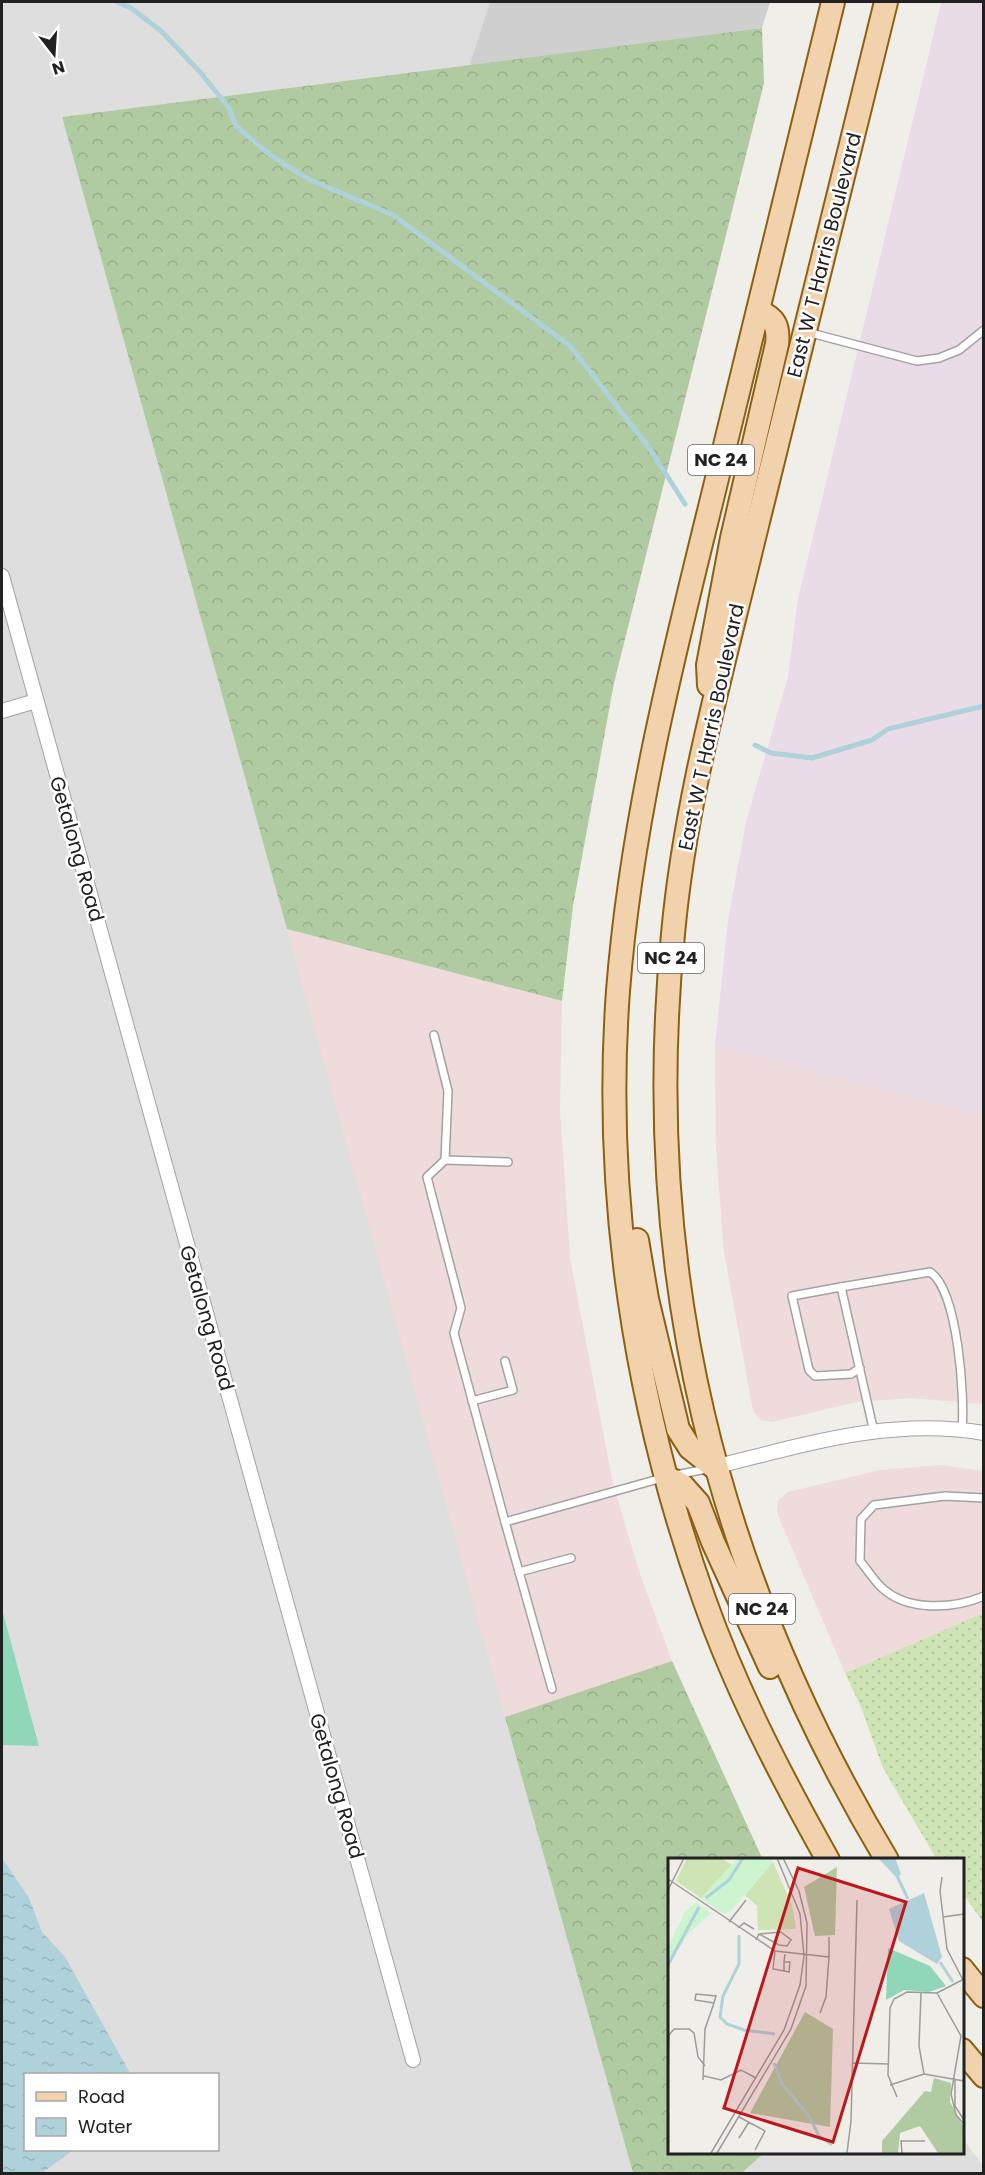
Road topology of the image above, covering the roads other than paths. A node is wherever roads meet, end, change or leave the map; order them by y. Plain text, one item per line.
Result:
1 (833, 2) edge
2 (886, 2) edge
3 (758, 311) junction
4 (984, 330) edge
5 (804, 332) junction
6 (2, 576) edge
7 (36, 701) junction
8 (2, 711) edge
9 (711, 714) junction
10 (434, 1035) dead end
11 (616, 1120) junction
12 (445, 1160) junction
13 (508, 1162) dead end
14 (841, 1287) junction
15 (505, 1361) dead end
16 (860, 1368) junction
17 (472, 1401) junction
18 (962, 1430) junction
19 (874, 1432) junction
20 (984, 1433) edge
21 (714, 1467) junction
22 (666, 1477) junction
23 (984, 1498) edge
24 (505, 1522) junction
25 (571, 1558) dead end
26 (519, 1572) junction
27 (984, 1596) edge
28 (552, 1689) dead end
29 (823, 1746) junction
30 (827, 1858) edge
31 (886, 1858) edge
32 (964, 1971) edge
33 (984, 1996) edge
34 (964, 2051) edge
35 (413, 2060) dead end
36 (984, 2076) edge

1 - 3 main road, NC 24
2 - 5 main road, East W T Harris Boulevard / NC 24
3 - 9 main road
3 - 11 main road, NC 24
4 - 5 lane
5 - 9 main road, East W T Harris Boulevard / NC 24
6 - 7 street, Getalong Road
7 - 8 street
7 - 35 street, Getalong Road
9 - 21 main road, East W T Harris Boulevard / NC 24
10 - 12 lane
11 - 21 main road
11 - 22 main road, NC 24
12 - 13 lane
12 - 17 lane
14 - 16 lane
14 - 16 lane
14 - 18 lane
15 - 17 lane
16 - 19 lane
17 - 24 lane
18 - 19 street
18 - 20 street
19 - 21 street
21 - 22 lane
21 - 29 main road, East W T Harris Boulevard / NC 24
22 - 24 lane
22 - 29 main road
22 - 30 main road, NC 24
23 - 27 lane
24 - 26 lane
25 - 26 lane
26 - 28 lane
29 - 31 main road, East W T Harris Boulevard / NC 24
32 - 33 main road
34 - 36 main road

